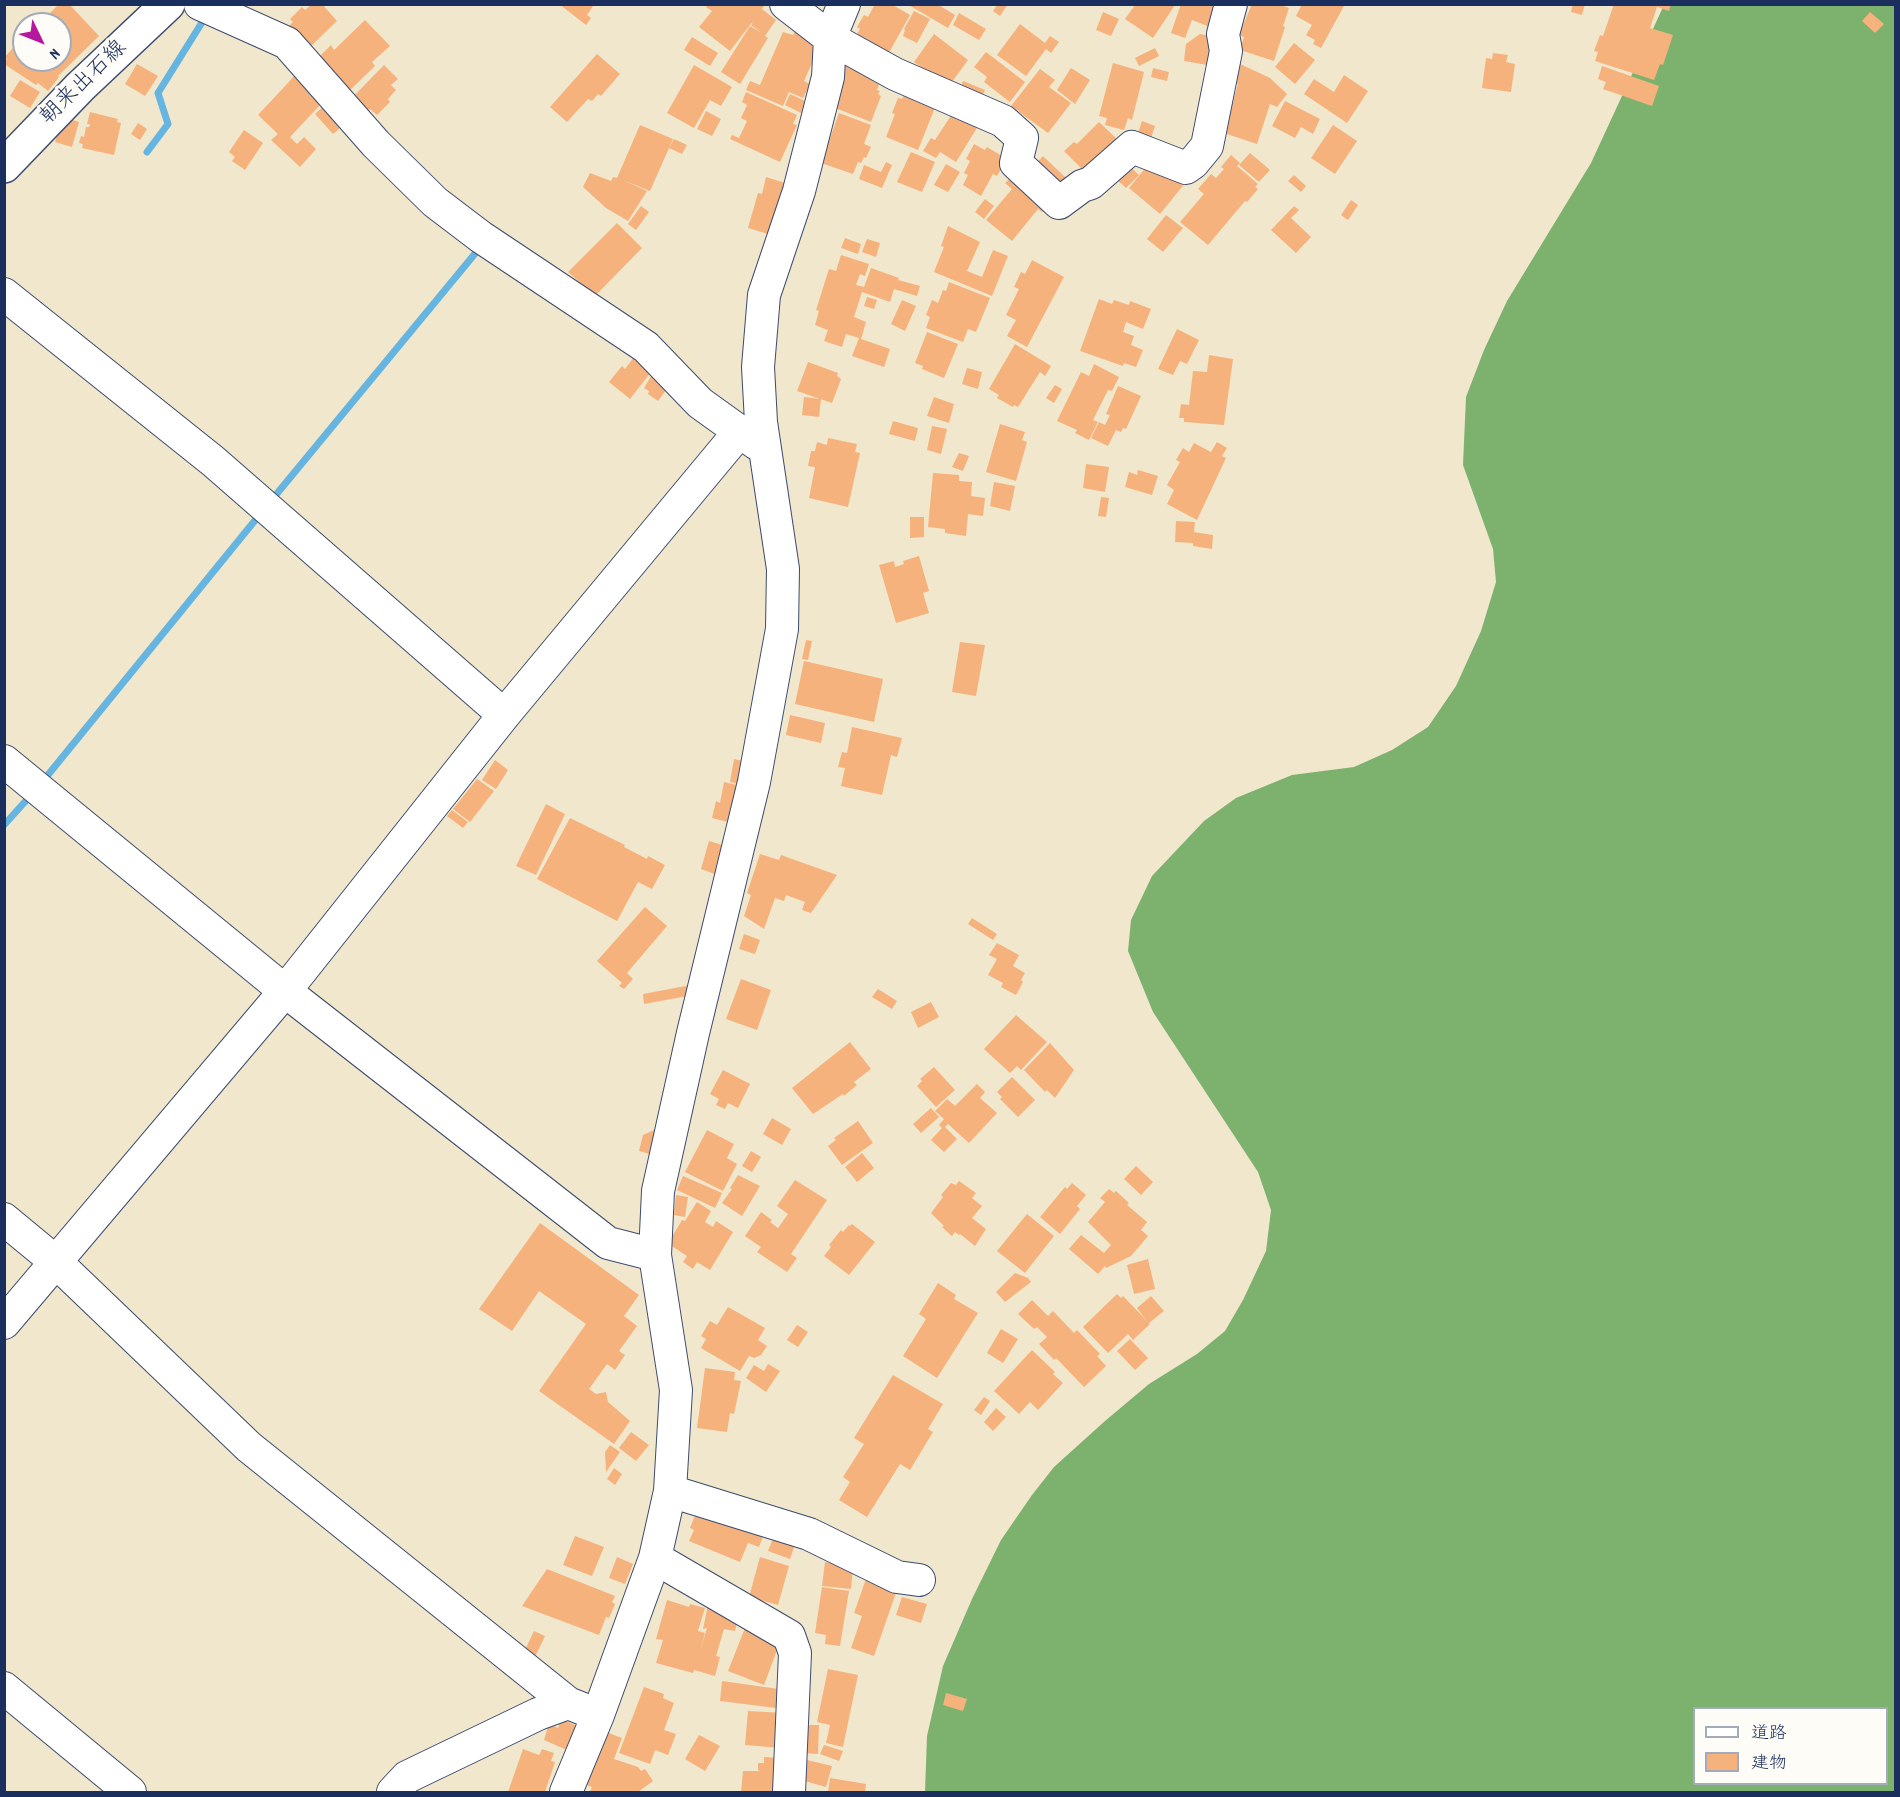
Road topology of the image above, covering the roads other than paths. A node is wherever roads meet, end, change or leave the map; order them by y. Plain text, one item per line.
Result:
1 (168, 4) edge
2 (200, 4) edge
3 (786, 4) edge
4 (844, 4) edge
5 (1231, 4) edge
6 (830, 38) junction
7 (4, 166) edge
8 (4, 294) edge
9 (740, 431) junction
10 (765, 449) junction
11 (504, 715) junction
12 (4, 761) edge
13 (285, 991) junction
14 (4, 1219) edge
15 (655, 1255) junction
16 (56, 1262) junction
17 (4, 1323) edge
18 (670, 1491) junction
19 (655, 1558) junction
20 (919, 1580) dead end
21 (4, 1688) edge
22 (568, 1703) junction
23 (597, 1715) junction
24 (130, 1792) edge
25 (393, 1792) edge
26 (566, 1792) edge
27 (789, 1792) edge

1 - 7 main road, 朝来出石線
2 - 9 street
3 - 6 street
4 - 6 street
5 - 6 street
6 - 10 street
8 - 11 street
9 - 10 street
9 - 11 street
10 - 15 street
11 - 13 street
12 - 13 street
13 - 15 street
13 - 16 street
14 - 16 street
15 - 18 street
16 - 17 street
16 - 22 street
18 - 19 street
18 - 20 street
19 - 23 street
19 - 27 street
21 - 24 street
22 - 23 street
22 - 25 street
23 - 26 street

